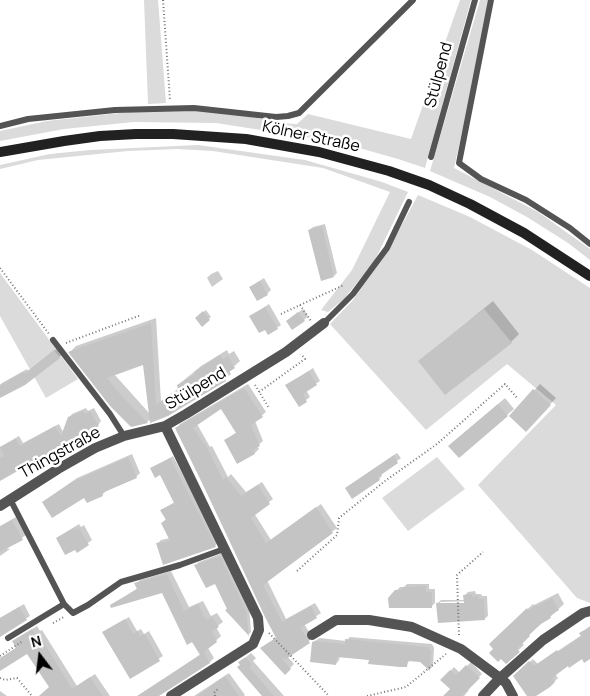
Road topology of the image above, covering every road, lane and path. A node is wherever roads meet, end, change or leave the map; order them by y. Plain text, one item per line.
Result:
1 (163, 0) edge
2 (413, 0) edge
3 (475, 0) edge
4 (491, 0) edge
5 (170, 108) junction
6 (0, 126) edge
7 (0, 152) edge
8 (431, 157) dead end
9 (409, 202) dead end
10 (590, 244) edge
11 (0, 268) edge
12 (590, 276) edge
13 (344, 285) dead end
14 (300, 305) junction
15 (281, 314) dead end
16 (141, 315) dead end
17 (320, 326) junction
18 (53, 340) joint
19 (295, 345) junction
20 (58, 347) junction
21 (249, 374) junction
22 (259, 392) junction
23 (518, 399) dead end
24 (269, 408) dead end
25 (165, 426) junction
26 (124, 436) junction
27 (10, 499) junction
28 (0, 506) edge
29 (224, 549) junction
30 (483, 552) dead end
31 (297, 571) dead end
32 (64, 604) junction
33 (590, 611) edge
34 (73, 613) junction
35 (52, 623) dead end
36 (259, 630) junction
37 (312, 636) dead end
38 (8, 638) dead end
39 (23, 641) dead end
40 (456, 646) junction
41 (0, 656) edge
42 (0, 678) edge
43 (500, 678) junction
44 (219, 688) dead end
45 (32, 696) edge
46 (172, 696) edge
47 (215, 696) edge
48 (329, 696) edge
49 (367, 696) edge
50 (483, 696) edge
51 (513, 696) edge

1 - 5 path
2 - 5 lane
3 - 8 lane, Stülpend
4 - 10 lane
5 - 6 lane
7 - 12 main road, Kölner Straße
9 - 17 lane, Stülpend
11 - 18 path
13 - 14 path
14 - 15 path
14 - 17 path
16 - 20 path
17 - 19 street, Stülpend
18 - 20 lane, Thingstraße
19 - 21 street, Stülpend
19 - 22 path
20 - 26 lane, Thingstraße
21 - 22 path
21 - 25 street, Stülpend
22 - 24 path
23 - 31 path
25 - 26 street, Thingstraße
25 - 29 street, Stülpend
26 - 27 street, Thingstraße
27 - 28 street, Thingstraße
27 - 32 lane, Thingstraße
29 - 34 lane
29 - 36 street, Stülpend
30 - 40 path
32 - 34 lane, Thingstraße
32 - 38 lane
33 - 43 street
34 - 35 path
36 - 46 street
36 - 48 path
37 - 40 street
39 - 41 path
40 - 43 street
40 - 49 path
42 - 45 path
43 - 50 street
43 - 51 street
44 - 47 path

